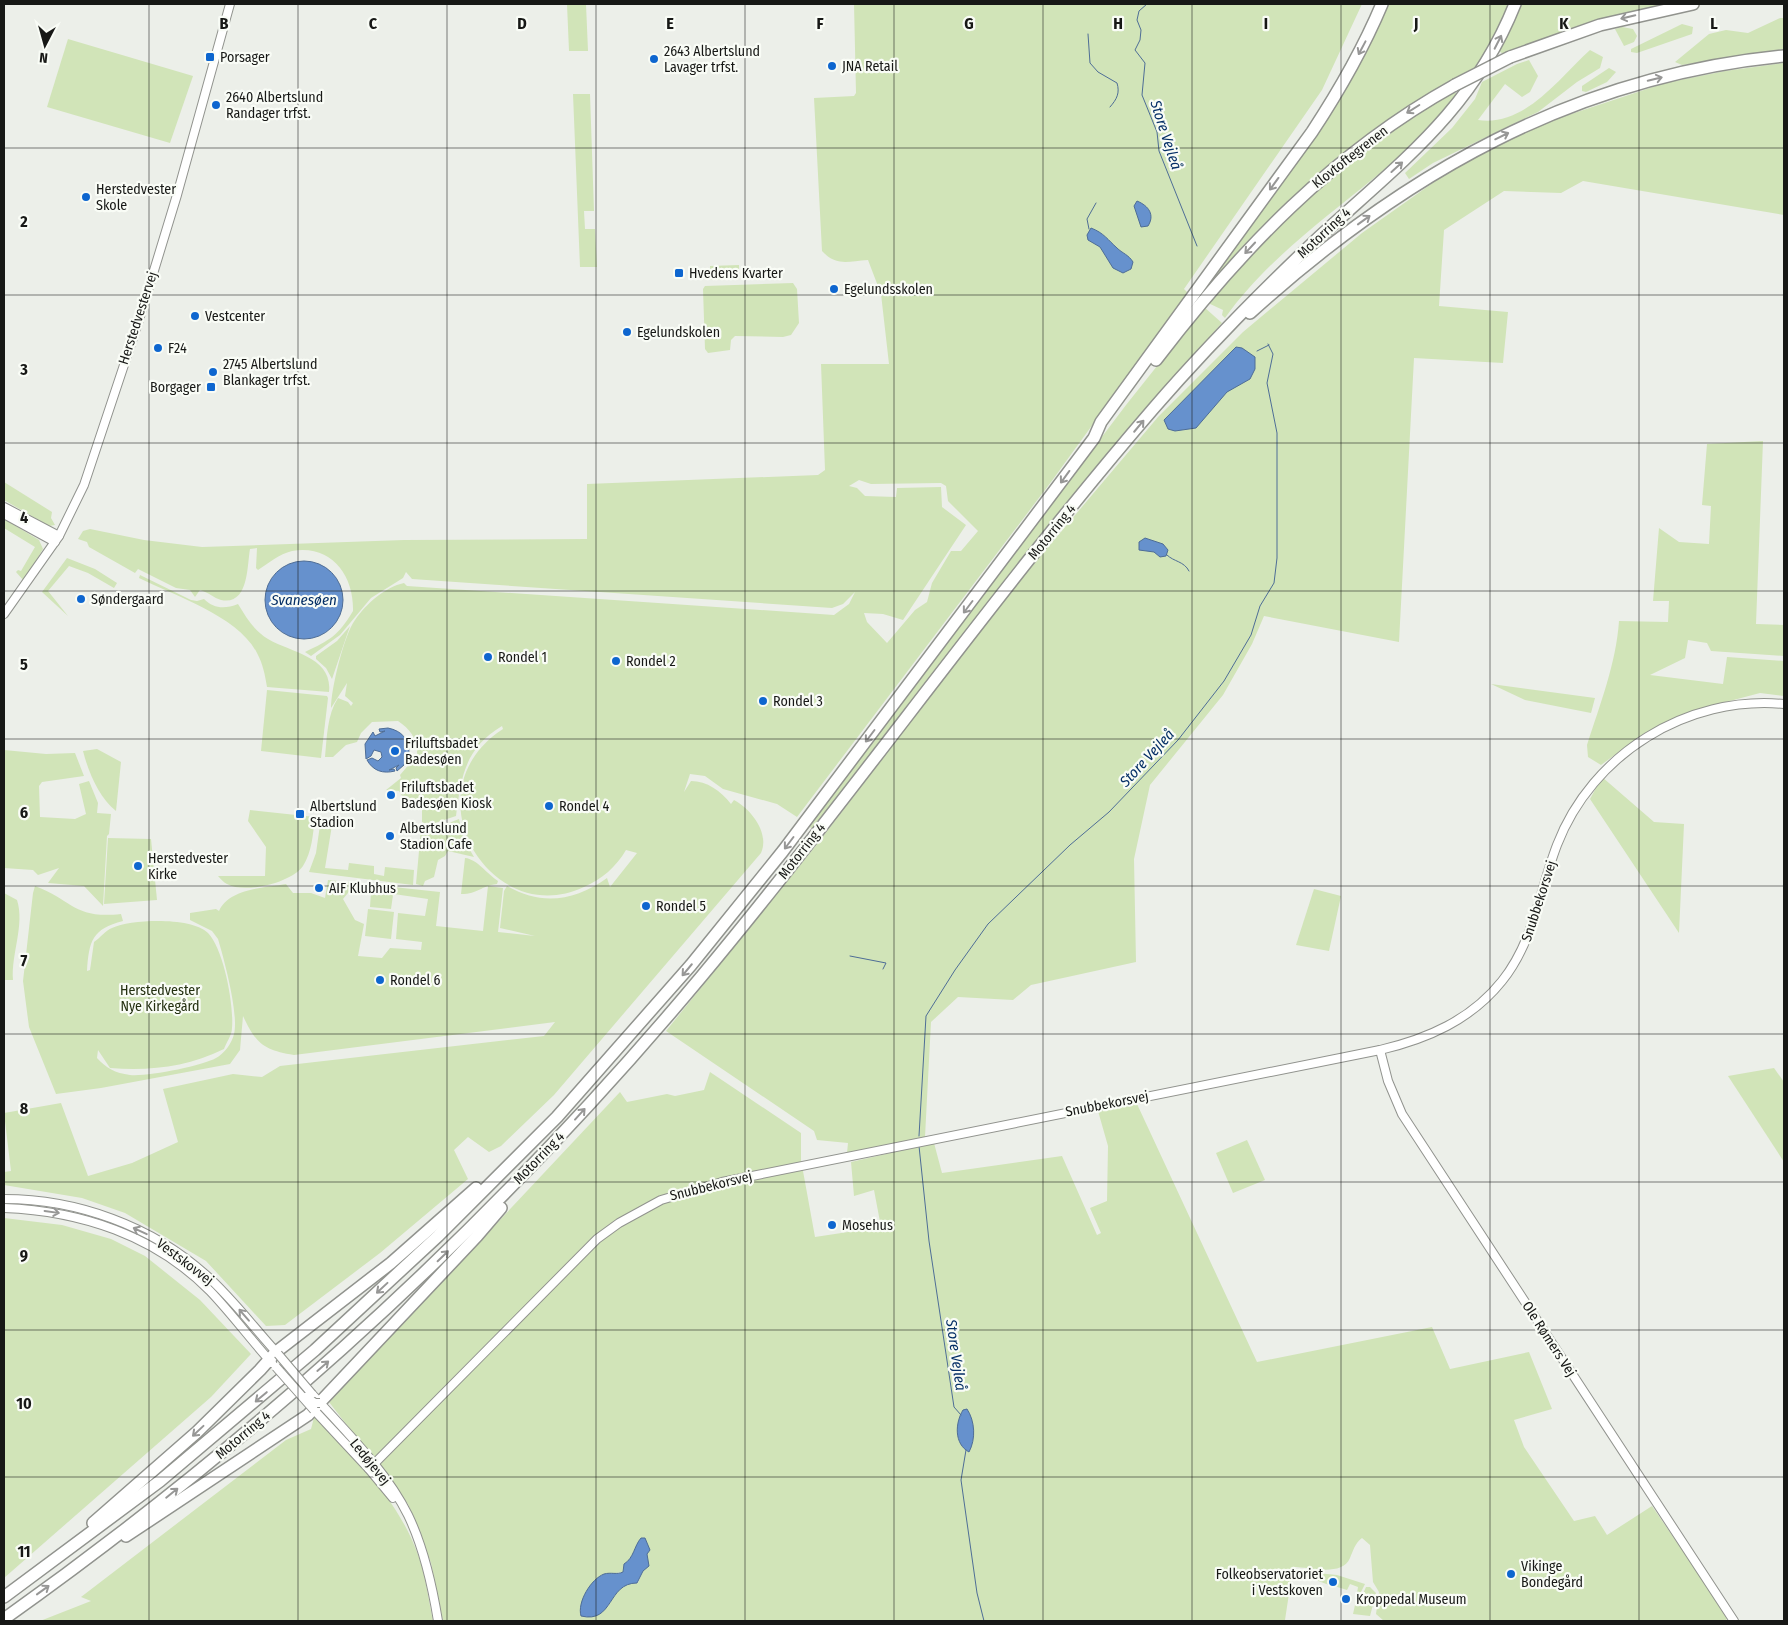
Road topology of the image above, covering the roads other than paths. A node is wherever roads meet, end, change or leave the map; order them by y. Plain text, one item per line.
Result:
1 (230, 4) edge
2 (1382, 4) edge
3 (1515, 4) edge
4 (1693, 4) edge
5 (1784, 56) edge
6 (1211, 347) junction
7 (1094, 438) junction
8 (4, 507) edge
9 (4, 514) edge
10 (57, 539) junction
11 (4, 614) edge
12 (1784, 704) edge
13 (636, 1029) junction
14 (1380, 1050) junction
15 (561, 1135) junction
16 (4, 1200) edge
17 (4, 1208) edge
18 (274, 1358) junction
19 (315, 1402) junction
20 (372, 1466) junction
21 (92, 1555) junction
22 (54, 1561) junction
23 (4, 1597) edge
24 (4, 1619) edge
25 (438, 1621) edge
26 (1734, 1621) edge

1 - 10 street, Herstedvestervej
2 -> 7 highway, Motorring 4
6 -> 3 highway, Motorring 4
4 -> 7 highway, Klovtoftegrenen, bridge
6 -> 5 highway
15 -> 6 highway, Motorring 4
7 -> 13 highway, Motorring 4
8 - 10 street
9 - 10 street
10 - 11 street, Herstedvestervej
12 - 14 street, Snubbekorsvej
13 - 18 highway
13 -> 22 highway, Motorring 4
14 - 20 street, Snubbekorsvej
14 - 26 street, Ole Rømers Vej
15 - 19 highway
21 -> 15 highway, Motorring 4
18 -> 16 street, Vestskovvej
17 -> 18 street, Vestskovvej
18 - 19 street, Vestskovvej, bridge
18 - 19 street, Vestskovvej, bridge
18 -> 22 highway
19 - 20 street, Ledøjevej
19 - 21 highway
20 - 25 street, Ledøjevej
24 -> 21 highway, Motorring 4
22 - 23 highway, Motorring 4

